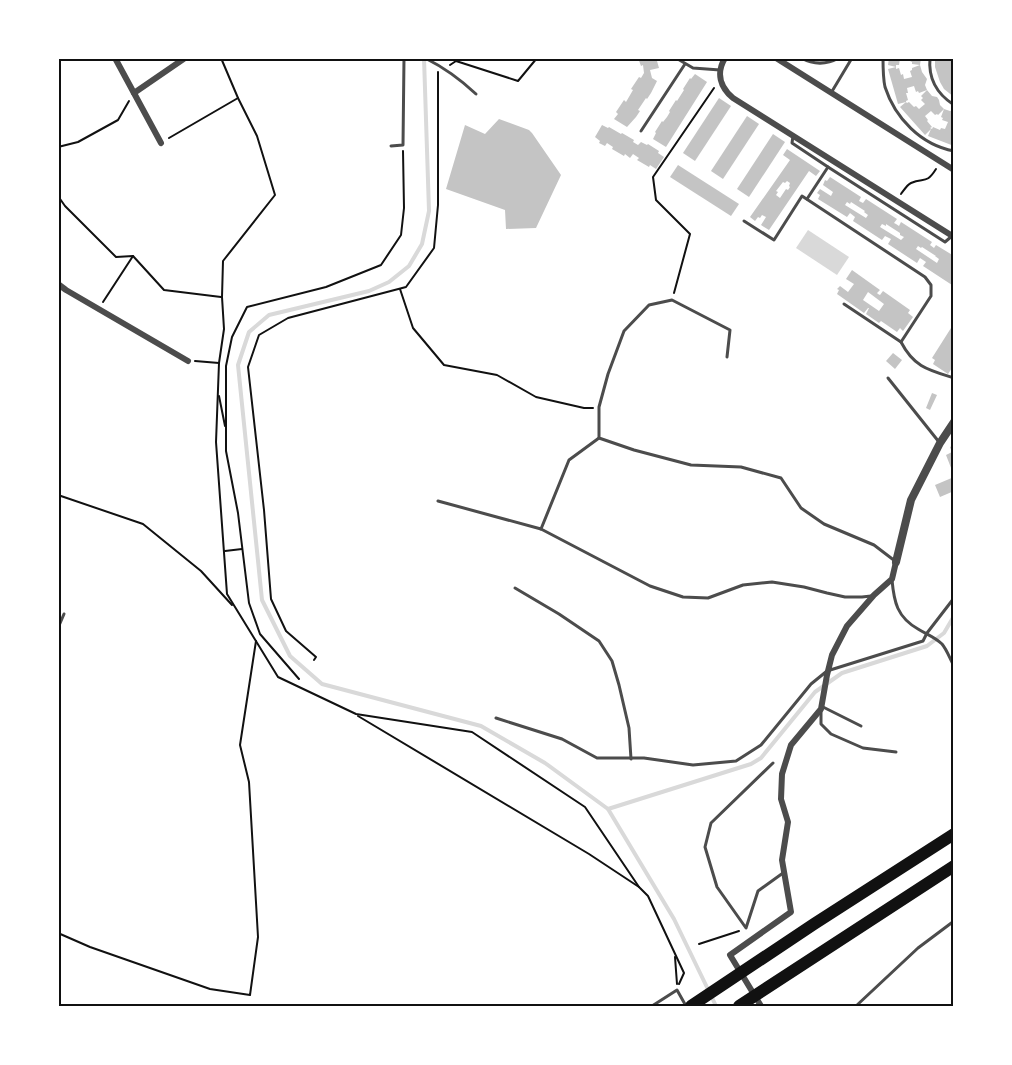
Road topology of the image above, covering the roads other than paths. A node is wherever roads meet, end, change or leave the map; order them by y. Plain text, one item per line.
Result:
1 (115, 58) edge
2 (185, 58) edge
3 (404, 58) edge
4 (425, 58) edge
5 (676, 58) edge
6 (725, 58) edge
7 (776, 58) edge
8 (801, 58) edge
9 (839, 58) edge
10 (852, 58) edge
11 (883, 58) edge
12 (930, 58) edge
13 (685, 64) junction
14 (720, 70) junction
15 (134, 93) junction
16 (831, 93) junction
17 (476, 94) dead end
18 (954, 105) edge
19 (641, 131) dead end
20 (793, 136) junction
21 (161, 143) road end
22 (391, 146) dead end
23 (954, 151) edge
24 (828, 167) junction
25 (954, 170) edge
26 (807, 199) junction
27 (744, 221) dead end
28 (953, 237) edge
29 (58, 284) edge
30 (844, 304) dead end
31 (902, 342) junction
32 (727, 357) dead end
33 (188, 361) road end
34 (888, 378) dead end
35 (954, 378) edge
36 (954, 422) edge
37 (599, 438) junction
38 (940, 443) junction
39 (438, 501) dead end
40 (541, 529) junction
41 (896, 562) junction
42 (892, 579) junction
43 (515, 588) dead end
44 (874, 595) junction
45 (954, 598) edge
46 (64, 614) dead end
47 (58, 628) edge
48 (927, 633) junction
49 (954, 666) edge
50 (827, 673) junction
51 (821, 708) junction
52 (496, 718) dead end
53 (861, 726) dead end
54 (896, 752) dead end
55 (631, 759) junction
56 (773, 763) dead end
57 (954, 834) edge
58 (954, 866) edge
59 (783, 872) junction
60 (954, 921) edge
61 (759, 1001) edge
62 (652, 1006) edge
63 (686, 1006) edge
64 (691, 1006) edge
65 (741, 1006) edge
66 (856, 1006) edge

1 - 15 street
2 - 15 street
3 - 22 lane
4 - 17 lane
5 - 13 lane
6 - 14 street
7 - 16 street
8 - 9 lane
10 - 16 lane
11 - 23 lane
12 - 18 lane
13 - 14 lane
13 - 19 lane
14 - 20 street
15 - 21 street
16 - 25 street
20 - 24 lane
20 - 28 street
24 - 26 lane
24 - 28 lane
26 - 27 lane
26 - 31 lane
29 - 33 street
30 - 31 lane
31 - 35 lane
32 - 37 lane
34 - 38 lane
36 - 38 street
37 - 40 lane
37 - 41 lane
38 - 41 street
39 - 40 lane
40 - 44 lane
41 - 42 street
42 - 44 street
42 - 48 lane
43 - 55 lane
44 - 50 street
45 - 48 lane
46 - 47 lane
48 - 49 lane
48 - 50 lane
50 - 51 street
50 - 55 lane
51 - 53 lane
51 - 54 lane
51 - 59 street
52 - 55 lane
56 - 59 lane
57 - 64 highway
58 - 61 highway
59 - 61 street
60 - 66 lane
61 - 65 highway
62 - 63 lane

